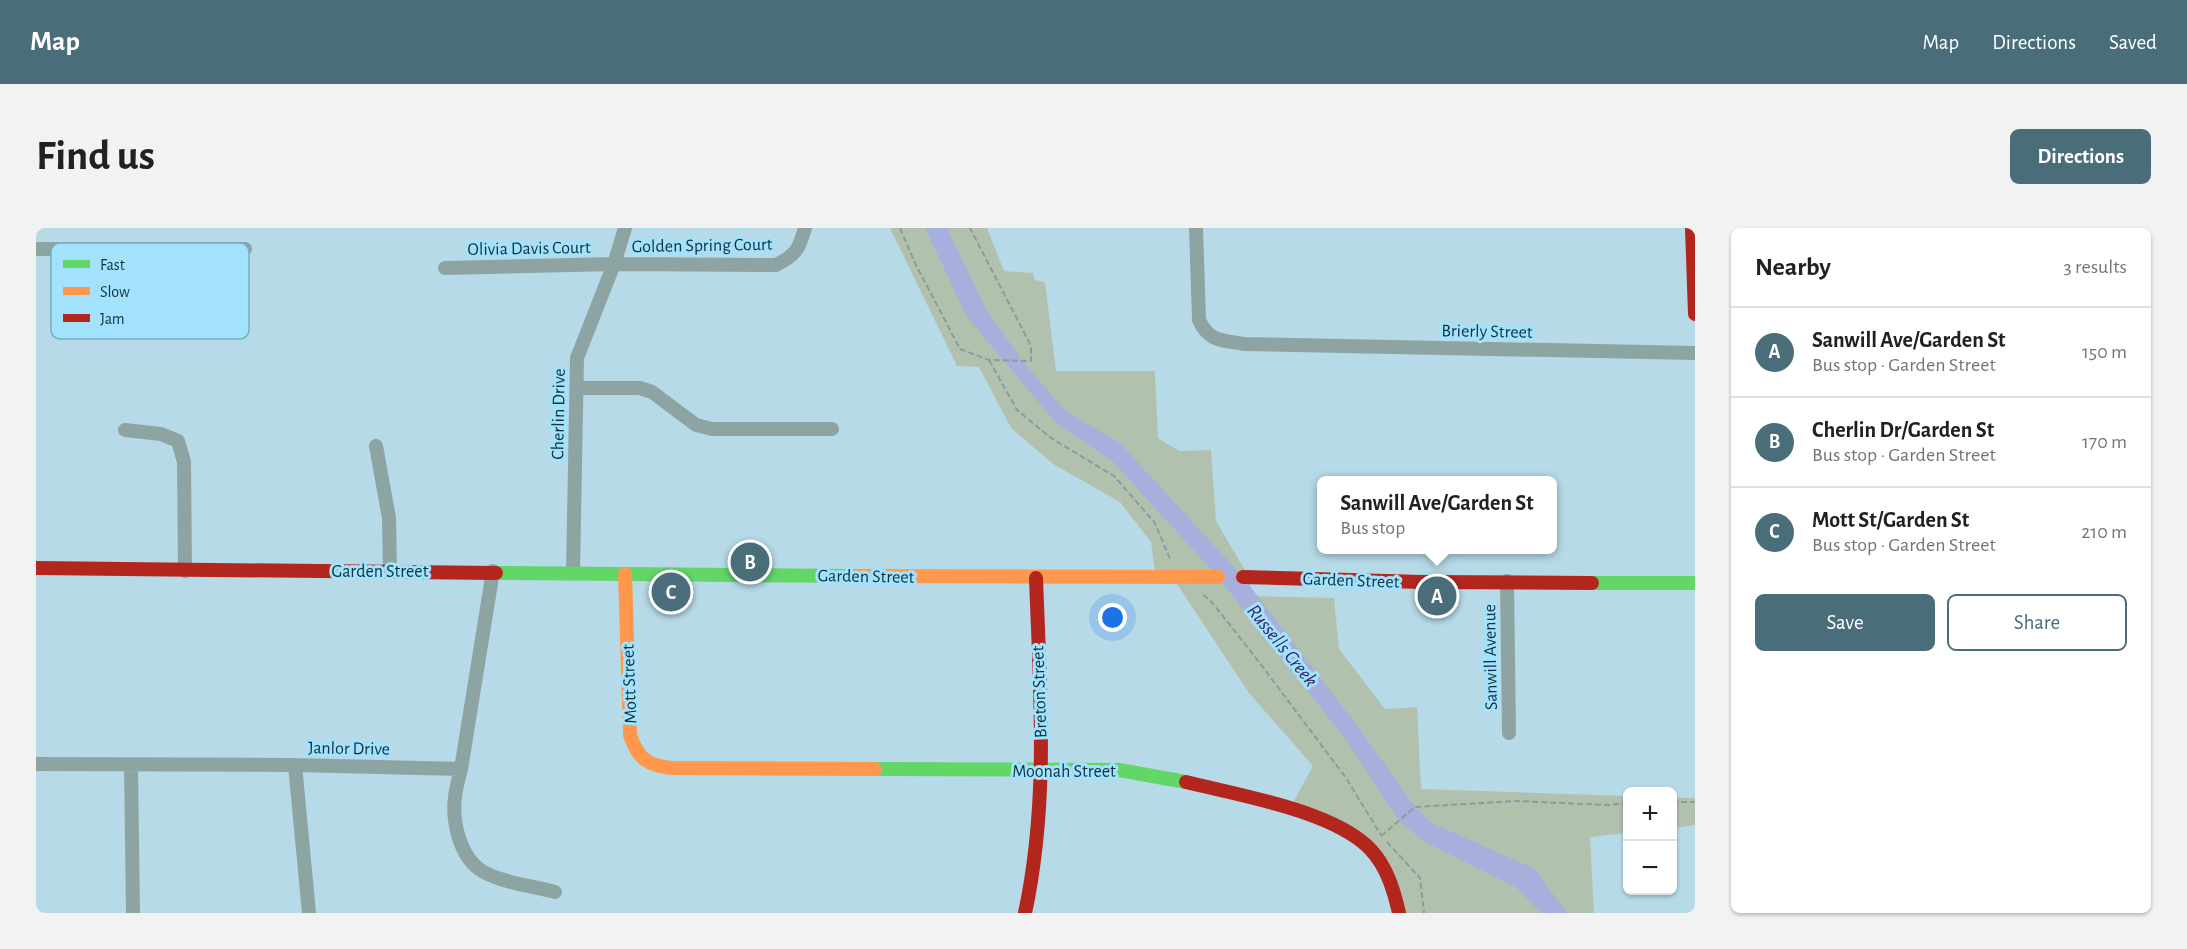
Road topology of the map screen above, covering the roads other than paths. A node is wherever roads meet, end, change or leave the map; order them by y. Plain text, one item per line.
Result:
1 (625, 228) edge
2 (805, 228) edge
3 (1196, 228) edge
4 (1692, 228) edge
5 (614, 264) junction
6 (445, 268) dead end
7 (1695, 314) edge
8 (1695, 352) edge
9 (577, 388) junction
10 (832, 429) dead end
11 (125, 430) dead end
12 (376, 446) dead end
13 (36, 568) edge
14 (185, 571) junction
15 (493, 571) junction
16 (390, 572) junction
17 (573, 573) junction
18 (625, 574) junction
19 (1036, 578) junction
20 (1507, 581) junction
21 (1695, 583) edge
22 (1509, 733) dead end
23 (36, 764) edge
24 (131, 765) junction
25 (295, 765) junction
26 (672, 768) joint
27 (461, 769) junction
28 (1041, 771) junction
29 (555, 892) dead end
30 (133, 913) edge
31 (309, 913) edge
32 (1025, 913) edge
33 (1399, 913) edge

1 - 5 street, Cherlin Drive
2 - 5 street, Golden Spring Court
3 - 8 street, Brierly Street
4 - 7 street
5 - 6 street, Olivia Davis Court
5 - 9 street, Cherlin Drive
9 - 10 street
9 - 17 street, Cherlin Drive
11 - 14 street
12 - 16 street
13 - 14 street, Garden Street
14 - 16 street, Garden Street
15 - 16 street, Garden Street
15 - 17 street, Garden Street
15 - 27 street
17 - 18 street, Garden Street
18 - 19 street, Garden Street
18 - 26 street, Mott Street
19 - 20 street, Garden Street
19 - 28 street, Breton Street
20 - 21 street, Garden Street
20 - 22 street, Sanwill Avenue
23 - 24 street, Janlor Drive
24 - 25 street, Janlor Drive
24 - 30 street
25 - 27 street, Janlor Drive
25 - 31 street
26 - 28 street, Moonah Street
27 - 29 street
28 - 32 street, Breton Street
28 - 33 street, Moonah Street

